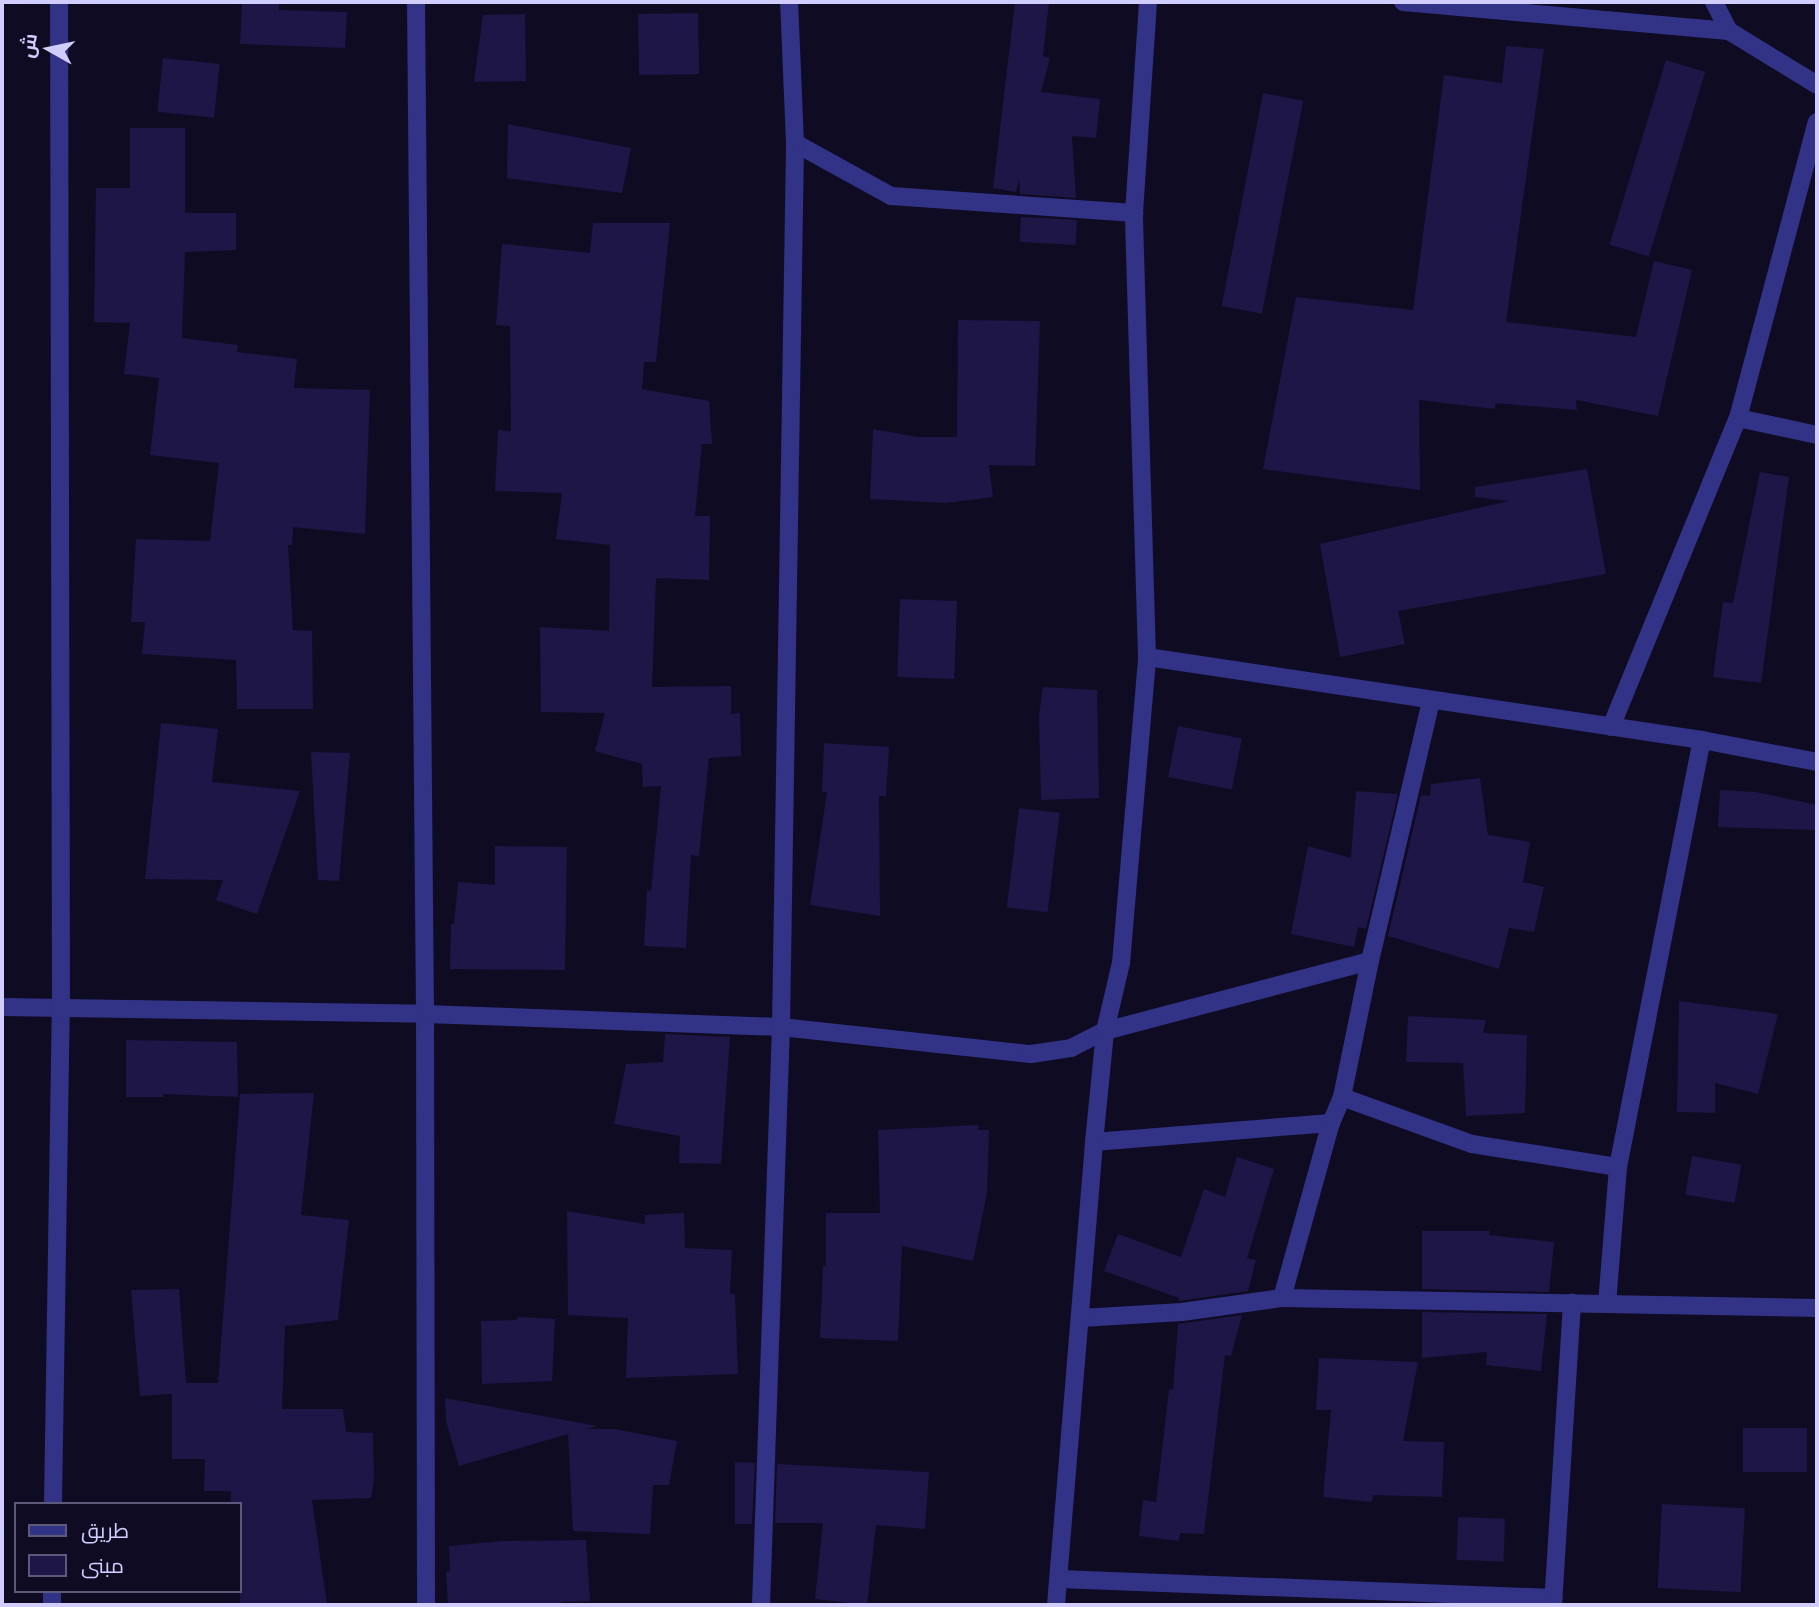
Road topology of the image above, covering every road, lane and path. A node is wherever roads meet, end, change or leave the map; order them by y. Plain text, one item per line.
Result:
1 (60, 2) edge
2 (416, 2) edge
3 (789, 2) edge
4 (1148, 2) edge
5 (1403, 2) edge
6 (1714, 2) edge
7 (1729, 31) junction
8 (1817, 85) edge
9 (1817, 122) edge
10 (795, 143) junction
11 (1134, 213) junction
12 (1738, 418) junction
13 (1817, 435) edge
14 (1147, 657) junction
15 (1432, 701) junction
16 (1611, 727) junction
17 (1702, 740) junction
18 (1817, 762) edge
19 (1370, 961) junction
20 (2, 1007) edge
21 (61, 1008) junction
22 (425, 1014) junction
23 (781, 1027) junction
24 (1105, 1031) junction
25 (1342, 1097) junction
26 (1331, 1123) junction
27 (1094, 1142) junction
28 (1618, 1167) junction
29 (1282, 1298) junction
30 (1572, 1303) junction
31 (1607, 1304) junction
32 (1817, 1308) edge
33 (1081, 1318) junction
34 (53, 1502) edge
35 (1059, 1579) junction
36 (1554, 1602) edge
37 (426, 1605) edge
38 (761, 1605) edge
39 (1056, 1605) edge

1 - 21 street
2 - 22 street
3 - 10 street
4 - 11 street
5 - 7 street
6 - 7 street
7 - 8 street
9 - 12 street
10 - 11 street
10 - 23 street
11 - 14 street
12 - 13 street
12 - 16 street
14 - 15 street
14 - 24 street
15 - 16 street
15 - 19 street
16 - 17 street
17 - 18 street
17 - 28 street
19 - 24 street
19 - 25 street
20 - 21 street
21 - 22 street
21 - 34 street
22 - 23 street
22 - 37 street
23 - 24 street
23 - 38 street
24 - 27 street
25 - 26 street
25 - 28 street
26 - 27 street
26 - 29 street
27 - 33 street
28 - 31 street
29 - 30 street
29 - 33 street
30 - 31 street
30 - 36 street
31 - 32 street
33 - 35 street
35 - 36 street
35 - 39 street

